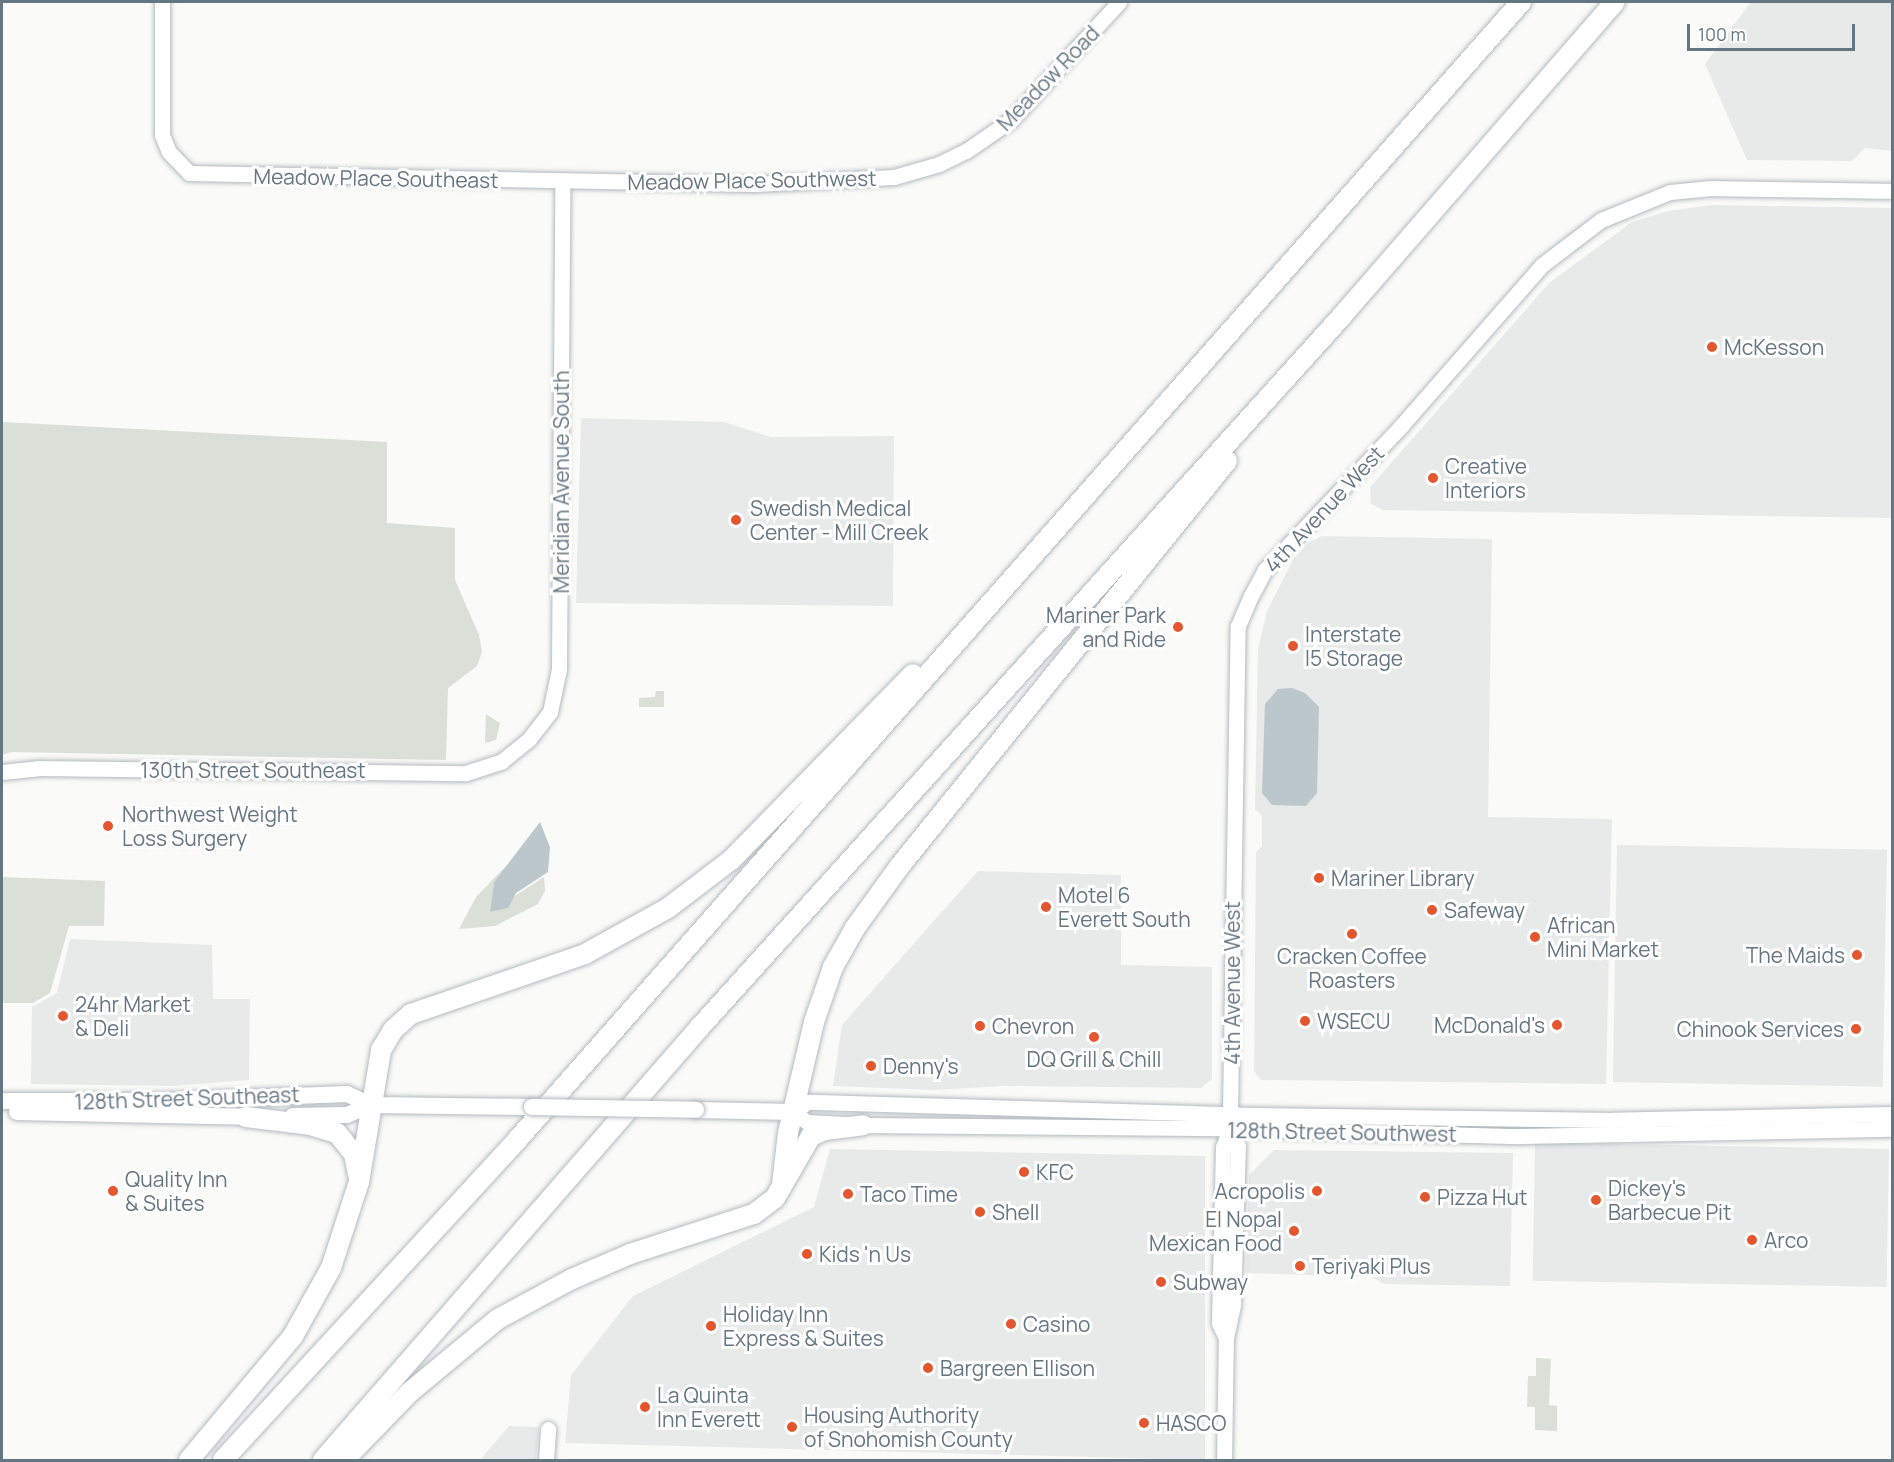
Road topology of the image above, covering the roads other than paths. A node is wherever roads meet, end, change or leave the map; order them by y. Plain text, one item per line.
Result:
1 (162, 2) edge
2 (1119, 2) edge
3 (1521, 2) edge
4 (1615, 2) edge
5 (939, 164) joint
6 (562, 182) junction
7 (1893, 191) edge
8 (1341, 317) junction
9 (1004, 587) junction
10 (502, 761) joint
11 (2, 772) edge
12 (2, 1101) edge
13 (162, 1101) junction
14 (371, 1105) junction
15 (696, 1110) joint
16 (2, 1111) edge
17 (794, 1112) junction
18 (1893, 1113) edge
19 (79, 1114) junction
20 (246, 1117) junction
21 (1230, 1122) junction
22 (863, 1125) junction
23 (1893, 1129) edge
24 (359, 1182) junction
25 (782, 1185) junction
26 (548, 1428) dead end
27 (189, 1461) edge
28 (223, 1461) edge
29 (323, 1461) edge
30 (344, 1461) edge
31 (546, 1461) edge
32 (1224, 1461) edge

1 - 6 street, Meadow Place Southeast
2 - 5 street, Meadow Road
3 - 9 highway
4 - 8 highway
5 - 6 street, Meadow Place Southwest
6 - 10 street, Meridian Avenue South
7 - 21 street, 4th Avenue West
8 - 17 highway
8 - 29 highway
9 - 14 highway
9 - 28 highway
10 - 11 street, 130th Street Southeast
12 - 13 main road, 128th Street Southeast
13 - 14 main road, 128th Street Southeast
13 - 19 main road
14 - 15 main road, 128th Street Southeast, bridge
14 - 20 main road, 128th Street Southeast
14 - 24 highway
15 - 17 main road, 128th Street Southwest
16 - 19 main road, 128th Street Southeast
17 - 21 street, 128th Street Southwest
17 - 22 street, 128th Street Southwest
17 - 25 highway
18 - 21 street, 128th Street Southwest
19 - 20 main road, 128th Street Southeast
20 - 24 highway
21 - 22 street, 128th Street Southwest
21 - 23 street, 128th Street Southwest
21 - 32 street, 4th Avenue West
22 - 25 highway
24 - 27 highway
25 - 30 highway
26 - 31 street

